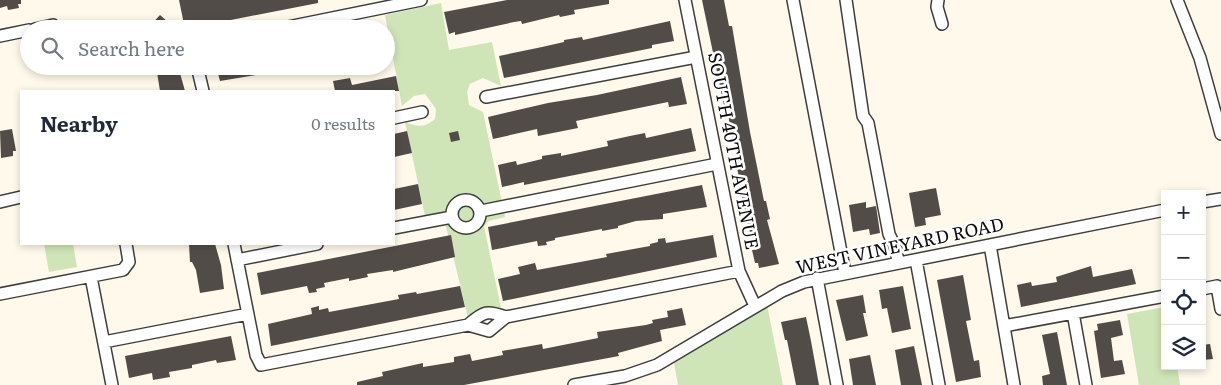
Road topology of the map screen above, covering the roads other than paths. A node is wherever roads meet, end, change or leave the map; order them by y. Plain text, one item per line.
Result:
1 (422, 0) edge
2 (685, 0) edge
3 (793, 0) edge
4 (846, 0) edge
5 (938, 0) edge
6 (1177, 0) edge
7 (403, 2) edge
8 (320, 20) edge
9 (942, 24) dead end
10 (20, 32) edge
11 (0, 36) edge
12 (696, 57) junction
13 (200, 75) edge
14 (203, 90) edge
15 (486, 97) dead end
16 (422, 112) dead end
17 (395, 118) edge
18 (1221, 134) edge
19 (717, 164) junction
20 (20, 198) edge
21 (1221, 199) edge
22 (1206, 201) edge
23 (0, 202) edge
24 (481, 211) junction
25 (1161, 211) edge
26 (452, 217) junction
27 (395, 228) edge
28 (126, 245) edge
29 (234, 245) edge
30 (312, 245) edge
31 (990, 245) junction
32 (237, 260) junction
33 (916, 260) junction
34 (898, 263) junction
35 (739, 272) junction
36 (846, 273) junction
37 (91, 277) junction
38 (817, 278) junction
39 (1206, 288) edge
40 (1, 291) edge
41 (1161, 297) edge
42 (755, 306) junction
43 (1221, 309) edge
44 (1073, 313) junction
45 (248, 314) junction
46 (506, 317) junction
47 (468, 325) junction
48 (1004, 326) junction
49 (104, 342) junction
50 (626, 380) edge
51 (112, 385) edge
52 (574, 385) edge
53 (837, 385) edge
54 (939, 385) edge
55 (1014, 385) edge
56 (1086, 385) edge

1 - 7 street
2 - 12 street, SOUTH 40TH AVENUE
3 - 36 street
4 - 34 street
5 - 9 street
6 - 18 street
7 - 8 street
10 - 11 street
12 - 15 street
12 - 19 street, SOUTH 40TH AVENUE
13 - 14 street
16 - 17 street
19 - 24 street
19 - 35 street, SOUTH 40TH AVENUE
20 - 23 street
21 - 22 street
24 - 26 street
24 - 26 street
25 - 31 street, WEST VINEYARD ROAD
26 - 27 street
28 - 37 street
29 - 32 street
30 - 32 street
31 - 33 street, WEST VINEYARD ROAD
31 - 48 street
32 - 45 street
33 - 34 street, WEST VINEYARD ROAD
33 - 54 street
34 - 36 street, WEST VINEYARD ROAD
35 - 42 street, SOUTH 40TH AVENUE
35 - 46 street
36 - 38 street, WEST VINEYARD ROAD
37 - 40 street
37 - 49 street
38 - 42 street, WEST VINEYARD ROAD
38 - 53 street
39 - 43 street
41 - 44 street
42 - 50 street, WEST VINEYARD ROAD
44 - 48 street
44 - 56 street
45 - 47 street
45 - 49 street
46 - 47 street
46 - 47 street
48 - 55 street
49 - 51 street
50 - 52 street, WEST VINEYARD ROAD

